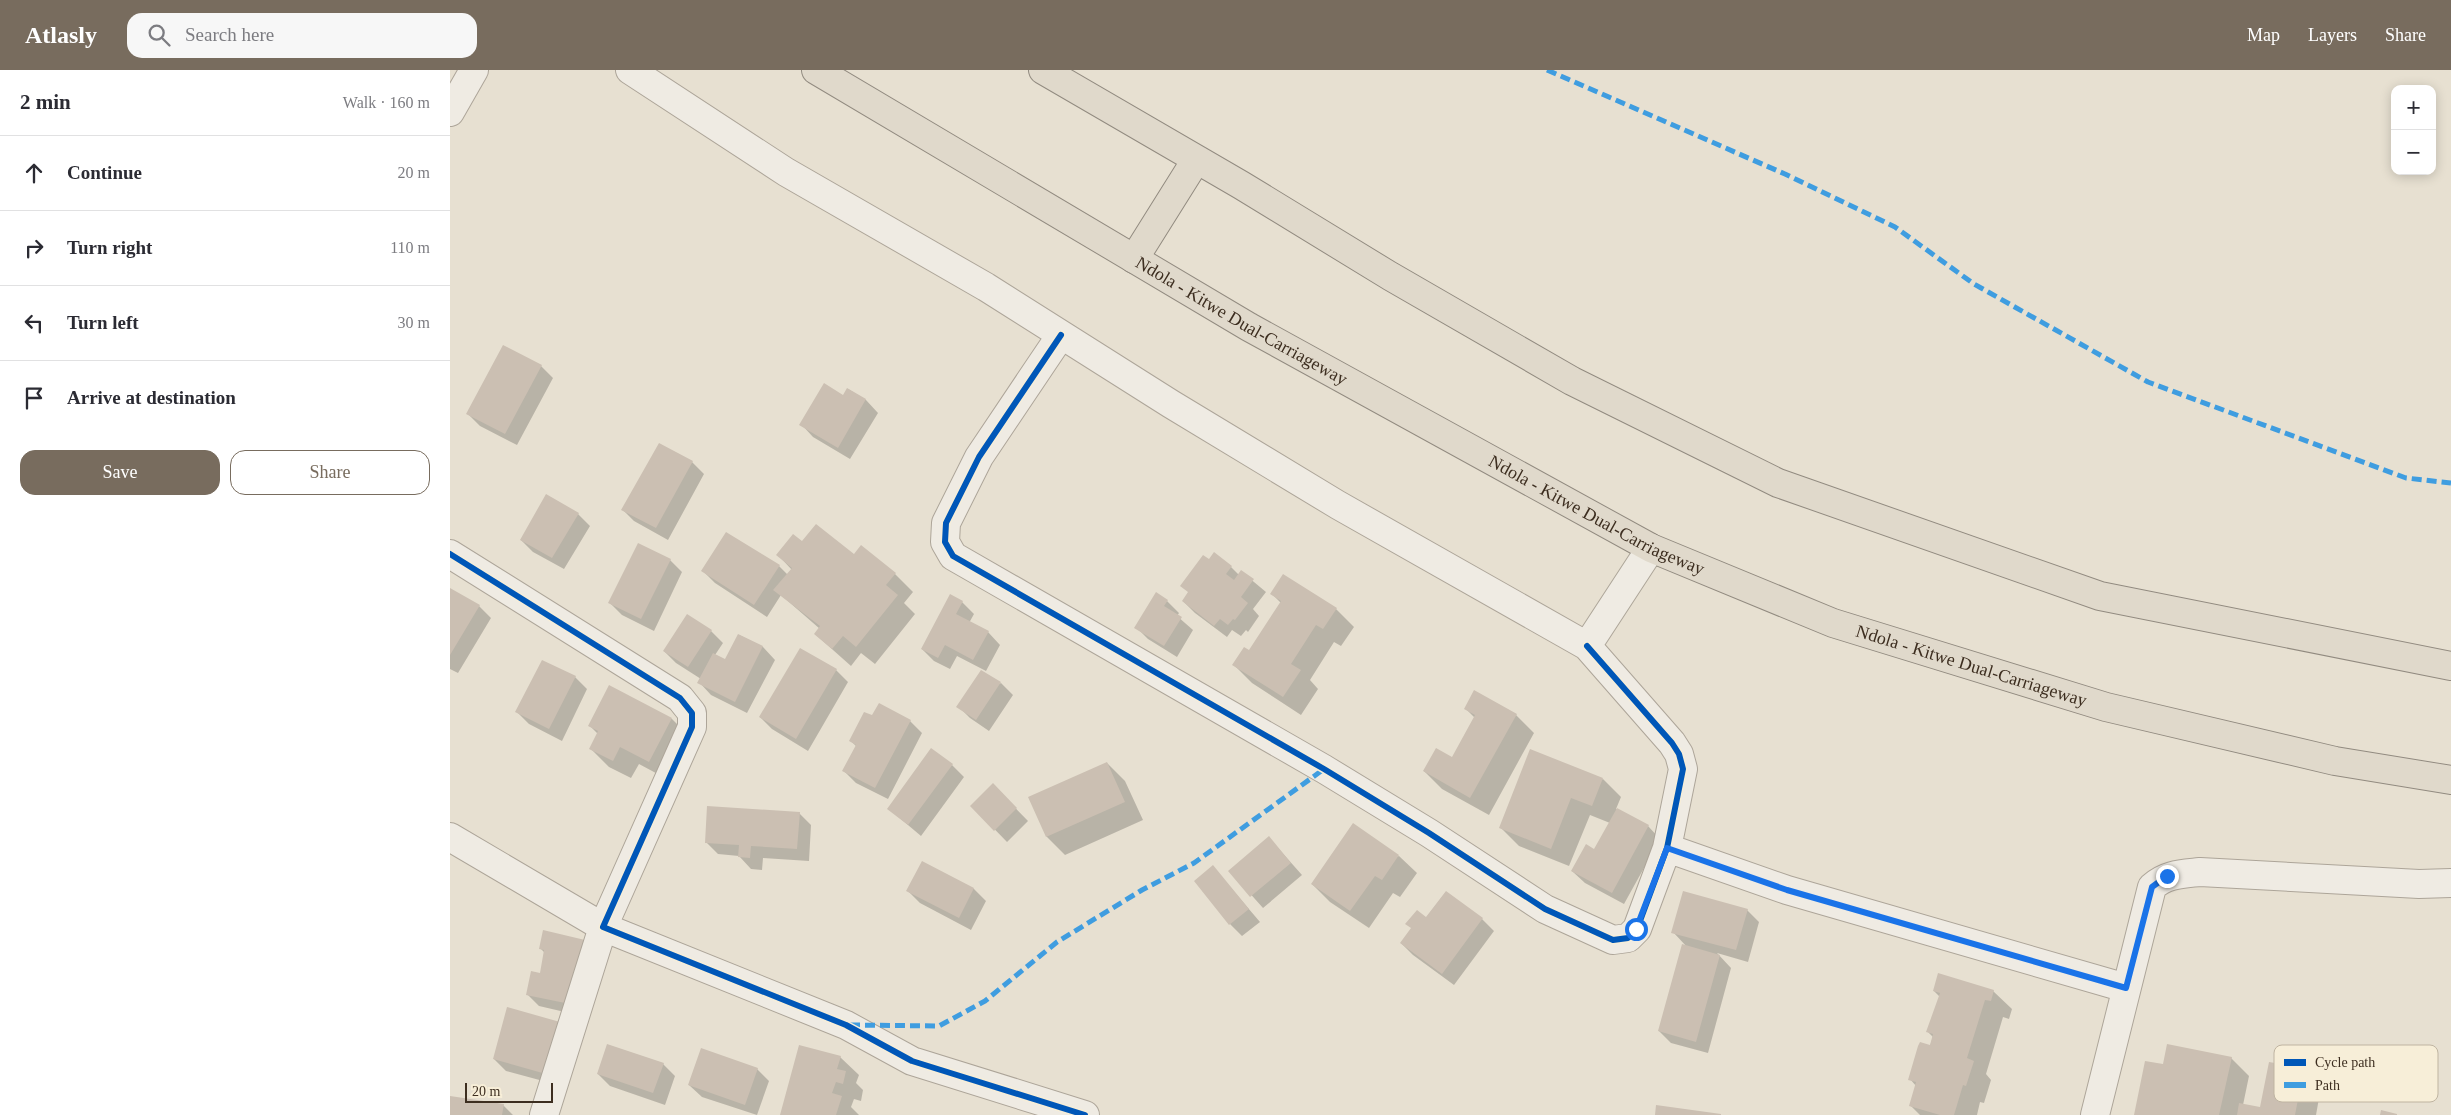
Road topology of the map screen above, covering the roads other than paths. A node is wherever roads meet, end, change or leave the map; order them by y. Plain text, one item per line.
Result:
1 (474, 70) edge
2 (630, 70) edge
3 (816, 70) edge
4 (1043, 70) edge
5 (450, 112) edge
6 (1196, 160) junction
7 (1134, 259) junction
8 (1061, 335) junction
9 (1651, 548) junction
10 (450, 554) edge
11 (1588, 646) junction
12 (2451, 666) edge
13 (2451, 780) edge
14 (450, 837) edge
15 (1667, 848) junction
16 (2451, 884) edge
17 (603, 927) junction
18 (2126, 988) junction
19 (544, 1115) edge
20 (1085, 1115) edge
21 (2095, 1115) edge

1 - 5 street
2 - 8 street
3 - 7 highway, Ndola - Kitwe Dual-Carriageway
4 - 6 highway
6 - 7 highway
6 - 12 highway
7 - 9 highway, Ndola - Kitwe Dual-Carriageway
8 - 11 street
8 - 15 street
9 - 11 street
9 - 13 highway, Ndola - Kitwe Dual-Carriageway
10 - 17 street
11 - 15 street
14 - 17 street
15 - 18 street
16 - 18 street
17 - 19 street
17 - 20 street
18 - 21 street

